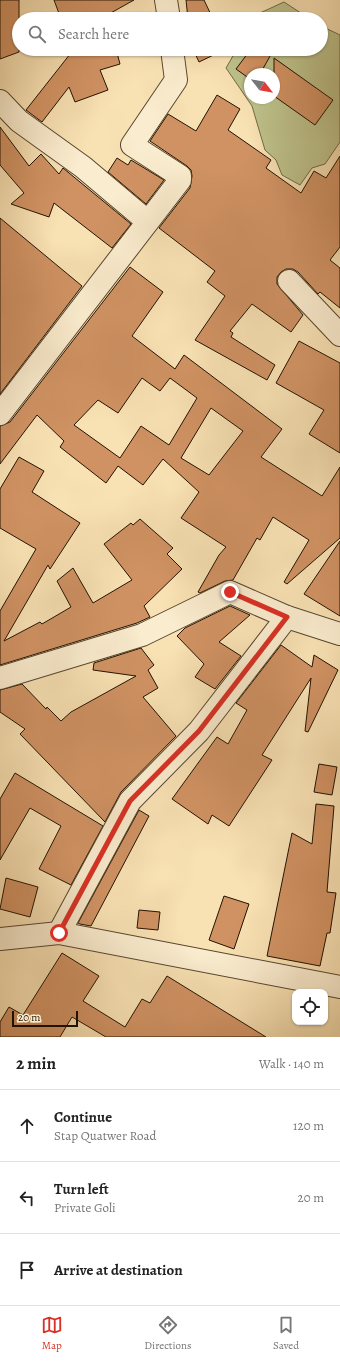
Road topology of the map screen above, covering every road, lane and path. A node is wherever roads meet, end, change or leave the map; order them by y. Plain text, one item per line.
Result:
1 (166, 0) edge
2 (168, 12) edge
3 (173, 56) edge
4 (0, 101) edge
5 (147, 221) junction
6 (289, 281) dead end
7 (340, 335) edge
8 (0, 414) edge
9 (287, 617) junction
10 (340, 634) edge
11 (0, 678) edge
12 (59, 933) junction
13 (0, 939) edge
14 (340, 986) edge

1 - 2 street
3 - 5 street
4 - 5 street
5 - 8 street
6 - 7 street
9 - 10 street
9 - 11 street
9 - 12 street
12 - 13 street
12 - 14 street

